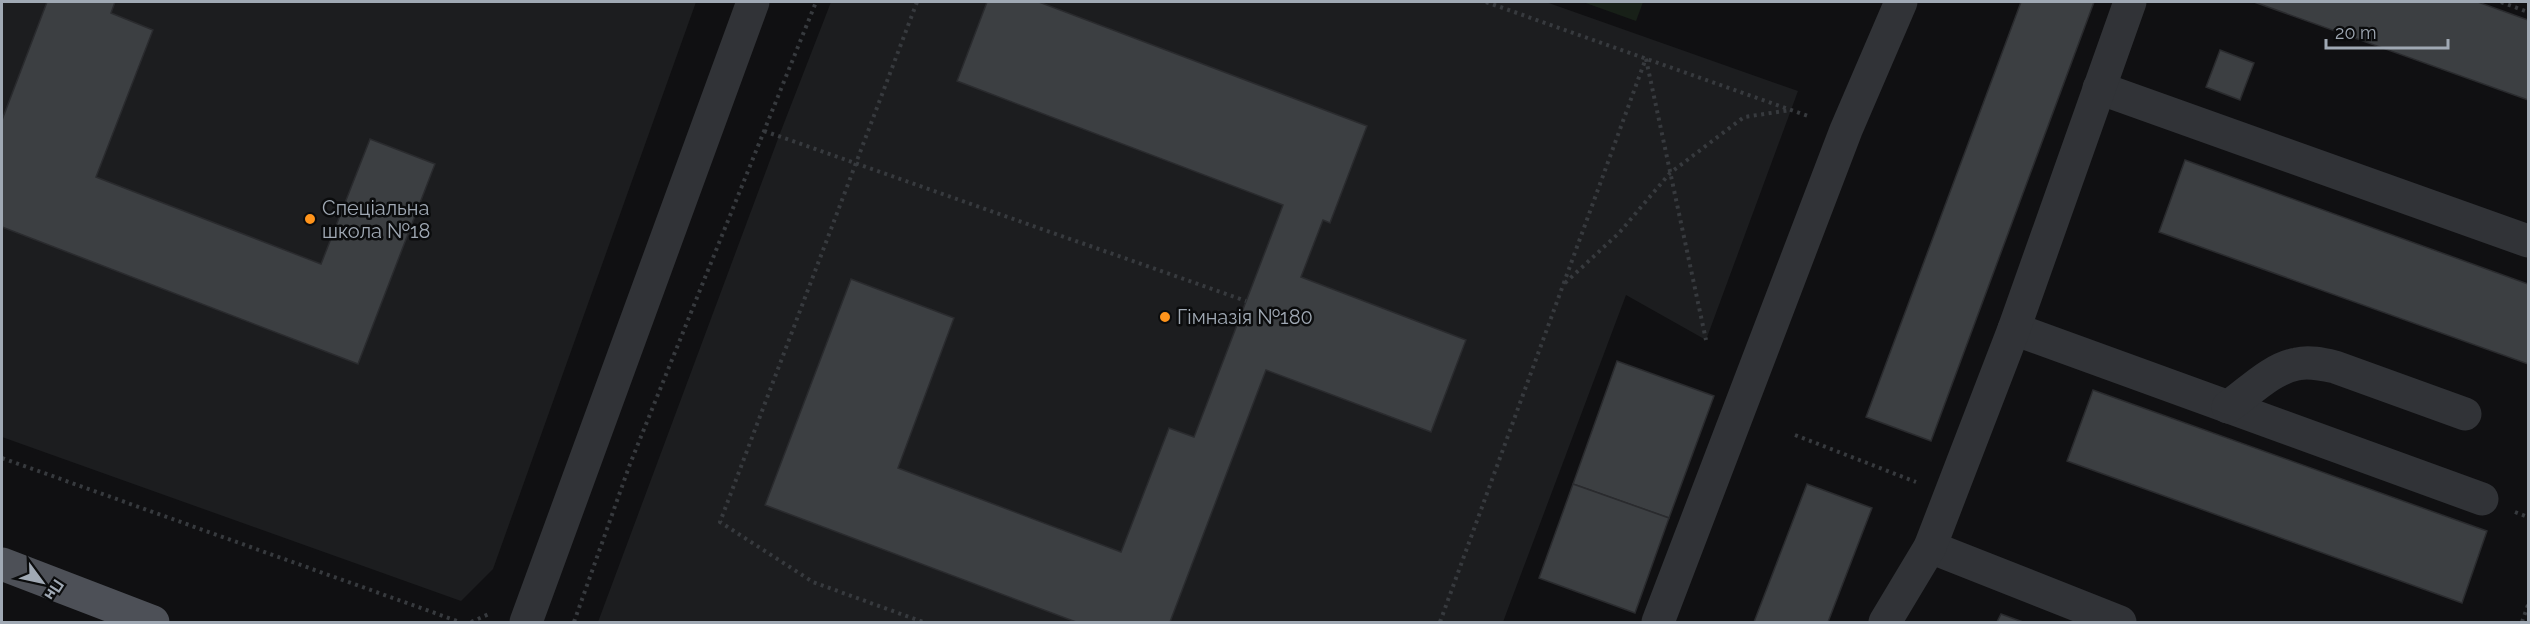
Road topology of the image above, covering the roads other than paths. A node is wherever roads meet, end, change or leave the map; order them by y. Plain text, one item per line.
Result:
1 (753, 2) edge
2 (1901, 2) edge
3 (2130, 2) edge
4 (2099, 88) junction
5 (2529, 241) edge
6 (2014, 329) junction
7 (2228, 407) junction
8 (2465, 414) dead end
9 (2482, 499) dead end
10 (1930, 547) junction
11 (2, 564) edge
12 (153, 622) edge
13 (526, 622) edge
14 (1658, 622) edge
15 (1886, 622) edge
16 (2120, 622) edge

1 - 13 street
2 - 14 street
3 - 4 street
4 - 5 street
4 - 6 street
6 - 7 street
6 - 10 street
7 - 8 street
7 - 9 street
10 - 15 street
10 - 16 street
11 - 12 main road

